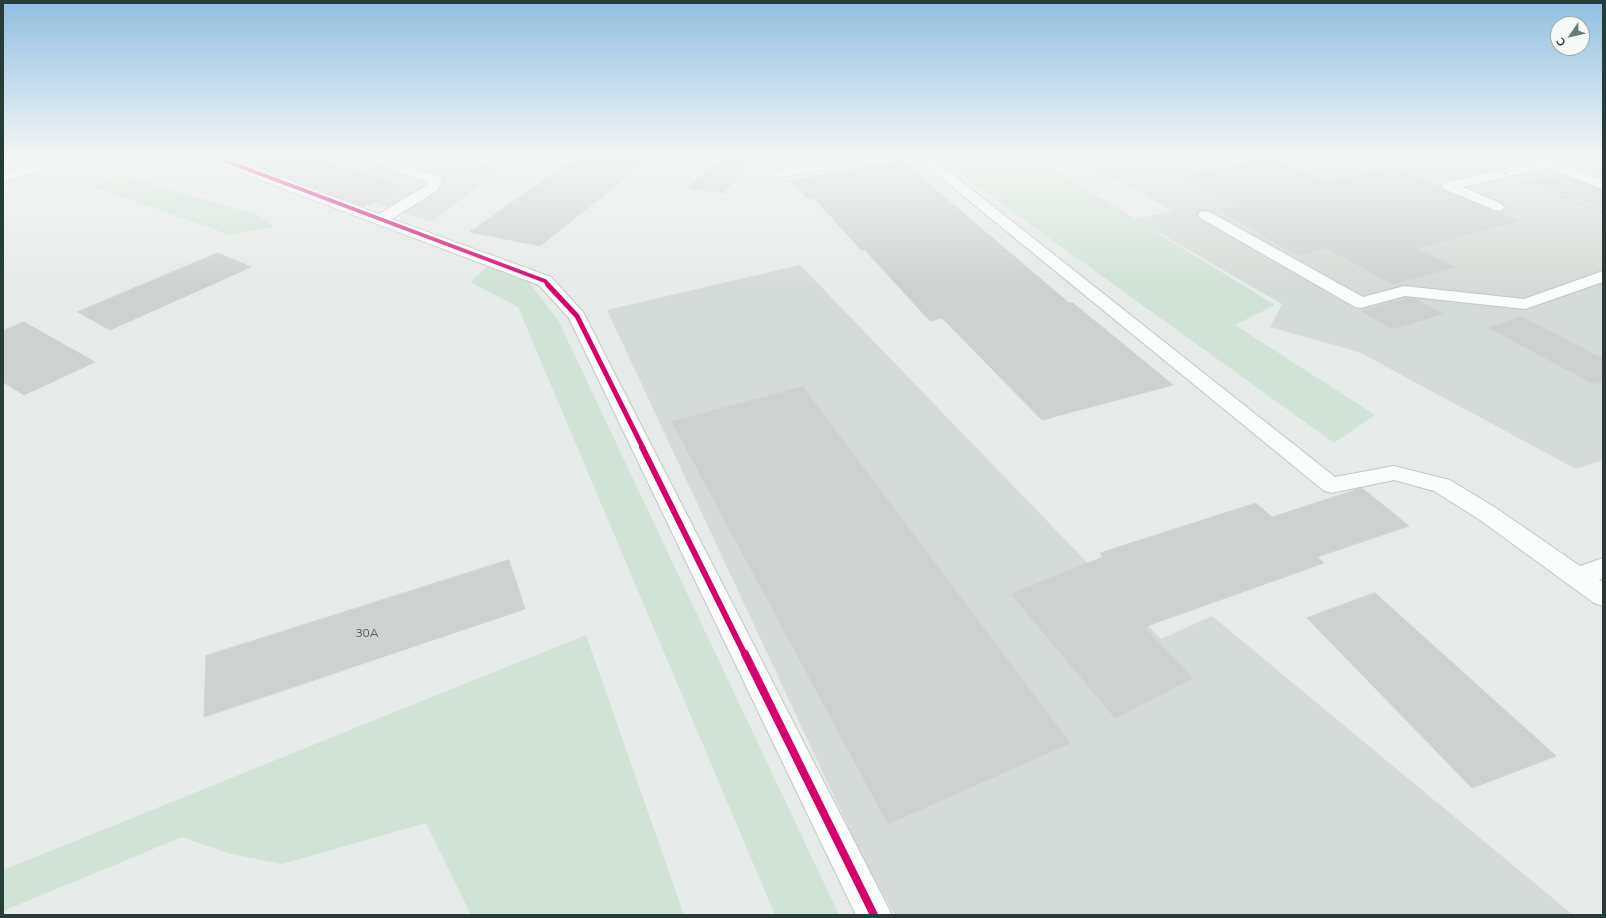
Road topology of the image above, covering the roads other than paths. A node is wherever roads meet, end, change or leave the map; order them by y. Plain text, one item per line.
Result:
1 (329, 201) edge
2 (411, 201) edge
3 (977, 201) edge
4 (1483, 201) edge
5 (1496, 207) dead end
6 (1205, 215) dead end
7 (380, 220) junction
8 (1603, 276) edge
9 (1603, 567) edge
10 (1578, 578) junction
11 (1603, 596) edge
12 (874, 915) edge

1 - 7 street
2 - 7 street
3 - 10 street
4 - 5 street
6 - 8 street
7 - 12 street
9 - 10 street
10 - 11 street

